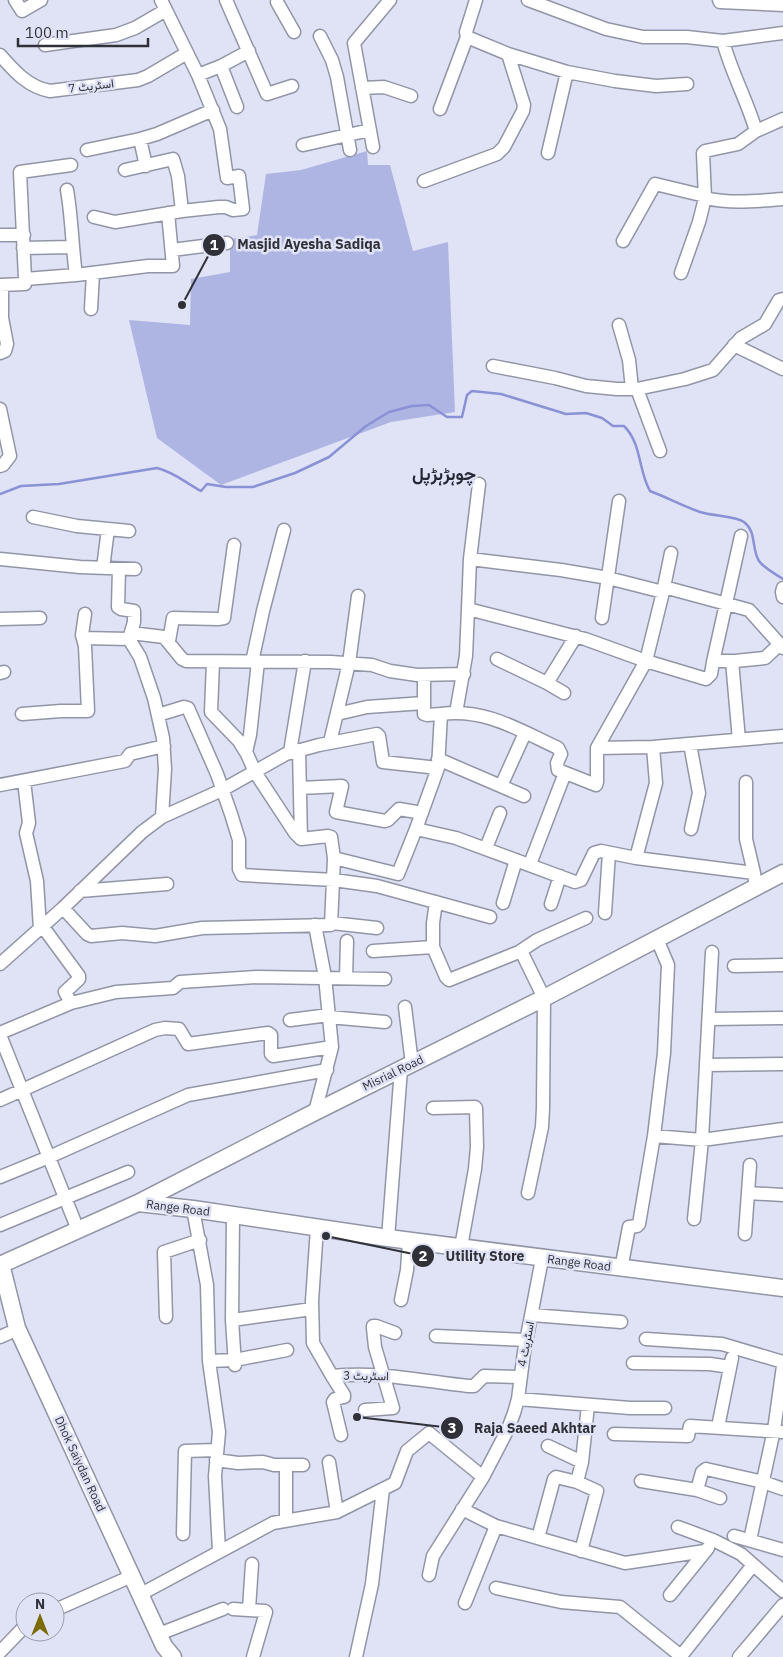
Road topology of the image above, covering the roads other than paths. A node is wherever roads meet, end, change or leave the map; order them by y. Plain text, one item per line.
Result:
1 (15, 0) edge
2 (41, 0) edge
3 (226, 0) edge
4 (390, 0) edge
5 (476, 0) edge
6 (528, 0) edge
7 (719, 0) edge
8 (278, 1) edge
9 (164, 5) edge
10 (554, 5) edge
11 (783, 5) edge
12 (294, 32) dead end
13 (783, 33) edge
14 (320, 36) dead end
15 (467, 37) junction
16 (723, 41) junction
17 (45, 45) dead end
18 (249, 51) junction
19 (187, 53) junction
20 (508, 54) junction
21 (0, 55) edge
22 (221, 66) junction
23 (567, 72) junction
24 (198, 75) junction
25 (687, 84) dead end
26 (292, 86) dead end
27 (362, 88) junction
28 (411, 96) dead end
29 (237, 107) dead end
30 (440, 108) dead end
31 (213, 110) junction
32 (783, 119) edge
33 (370, 130) junction
34 (756, 131) junction
35 (347, 135) junction
36 (140, 140) junction
37 (303, 144) dead end
38 (374, 147) dead end
39 (88, 150) dead end
40 (350, 150) dead end
41 (548, 153) dead end
42 (71, 165) dead end
43 (146, 166) junction
44 (125, 170) dead end
45 (424, 181) dead end
46 (67, 190) dead end
47 (705, 197) junction
48 (783, 199) edge
49 (182, 211) junction
50 (168, 213) junction
51 (94, 217) dead end
52 (0, 235) edge
53 (24, 235) junction
54 (623, 240) dead end
55 (228, 243) dead end
56 (72, 247) junction
57 (23, 248) junction
58 (172, 250) junction
59 (681, 272) dead end
60 (93, 273) junction
61 (76, 275) junction
62 (25, 279) junction
63 (1, 285) edge
64 (783, 299) edge
65 (91, 309) dead end
66 (619, 325) dead end
67 (734, 345) junction
68 (0, 353) edge
69 (493, 366) dead end
70 (783, 369) edge
71 (635, 389) junction
72 (0, 410) edge
73 (660, 451) dead end
74 (0, 466) edge
75 (479, 484) dead end
76 (619, 501) dead end
77 (33, 517) dead end
78 (108, 529) junction
79 (284, 530) dead end
80 (129, 531) dead end
81 (741, 536) dead end
82 (234, 545) dead end
83 (671, 553) dead end
84 (0, 559) edge
85 (470, 559) junction
86 (103, 568) junction
87 (120, 568) junction
88 (135, 569) dead end
89 (608, 578) junction
90 (783, 588) edge
91 (664, 589) junction
92 (358, 596) dead end
93 (783, 597) edge
94 (726, 603) junction
95 (468, 609) junction
96 (85, 614) dead end
97 (40, 618) dead end
98 (602, 618) dead end
99 (0, 619) edge
100 (130, 636) junction
101 (576, 636) junction
102 (83, 638) junction
103 (168, 641) junction
104 (781, 646) edge
105 (498, 659) dead end
106 (306, 661) junction
107 (646, 661) junction
108 (732, 661) junction
109 (213, 662) junction
110 (255, 662) junction
111 (713, 662) junction
112 (349, 663) junction
113 (464, 674) junction
114 (424, 675) junction
115 (547, 682) junction
116 (564, 693) dead end
117 (424, 702) junction
118 (456, 713) junction
119 (22, 714) dead end
120 (337, 714) junction
121 (441, 714) junction
122 (158, 715) junction
123 (525, 733) junction
124 (783, 736) edge
125 (739, 740) junction
126 (330, 742) junction
127 (690, 744) junction
128 (164, 746) junction
129 (654, 747) junction
130 (597, 748) junction
131 (295, 751) junction
132 (246, 752) junction
133 (438, 764) junction
134 (255, 772) junction
135 (565, 773) junction
136 (24, 781) junction
137 (746, 782) dead end
138 (0, 785) edge
139 (502, 786) junction
140 (300, 788) junction
141 (222, 790) junction
142 (524, 796) dead end
143 (422, 813) junction
144 (500, 813) dead end
145 (162, 817) junction
146 (416, 829) junction
147 (691, 829) dead end
148 (301, 839) junction
149 (486, 848) junction
150 (609, 853) junction
151 (334, 858) junction
152 (636, 858) junction
153 (516, 860) junction
154 (530, 864) junction
155 (783, 873) edge
156 (560, 876) junction
157 (334, 880) junction
158 (755, 880) junction
159 (167, 884) dead end
160 (80, 891) junction
161 (436, 902) junction
162 (503, 903) dead end
163 (551, 904) dead end
164 (63, 908) junction
165 (606, 912) dead end
166 (490, 917) dead end
167 (586, 918) dead end
168 (332, 923) junction
169 (315, 925) junction
170 (42, 928) junction
171 (377, 928) dead end
172 (657, 939) junction
173 (347, 942) dead end
174 (433, 947) junction
175 (373, 951) dead end
176 (519, 952) junction
177 (712, 952) dead end
178 (0, 964) edge
179 (783, 965) edge
180 (734, 966) dead end
181 (324, 977) junction
182 (346, 978) junction
183 (385, 979) dead end
184 (544, 998) junction
185 (71, 1003) junction
186 (405, 1007) dead end
187 (329, 1016) junction
188 (783, 1018) edge
189 (709, 1019) junction
190 (290, 1020) dead end
191 (385, 1022) dead end
192 (0, 1034) edge
193 (332, 1048) junction
194 (783, 1064) edge
195 (706, 1065) junction
196 (407, 1066) junction
197 (327, 1070) junction
198 (23, 1089) junction
199 (0, 1100) edge
200 (433, 1108) dead end
201 (315, 1112) junction
202 (783, 1129) edge
203 (654, 1136) junction
204 (702, 1140) junction
205 (49, 1157) junction
206 (750, 1165) dead end
207 (128, 1172) dead end
208 (0, 1177) edge
209 (528, 1193) dead end
210 (748, 1193) junction
211 (783, 1195) edge
212 (65, 1198) junction
213 (138, 1203) junction
214 (193, 1209) junction
215 (233, 1215) junction
216 (694, 1219) dead end
217 (0, 1225) edge
218 (318, 1228) junction
219 (78, 1230) junction
220 (745, 1234) dead end
221 (388, 1238) junction
222 (200, 1240) junction
223 (409, 1241) junction
224 (462, 1247) junction
225 (542, 1259) junction
226 (1, 1264) edge
227 (621, 1269) junction
228 (783, 1288) edge
229 (401, 1300) dead end
230 (312, 1309) junction
231 (532, 1315) junction
232 (166, 1316) dead end
233 (232, 1320) junction
234 (621, 1322) dead end
235 (394, 1333) dead end
236 (436, 1336) dead end
237 (646, 1338) dead end
238 (527, 1340) junction
239 (734, 1348) junction
240 (287, 1350) dead end
241 (209, 1361) junction
242 (235, 1362) junction
243 (783, 1362) edge
244 (633, 1363) dead end
245 (783, 1366) edge
246 (730, 1367) junction
247 (332, 1376) junction
248 (383, 1376) junction
249 (520, 1377) junction
250 (518, 1399) junction
251 (588, 1405) junction
252 (665, 1408) dead end
253 (365, 1410) dead end
254 (718, 1427) junction
255 (778, 1431) edge
256 (614, 1434) dead end
257 (341, 1435) dead end
258 (548, 1446) dead end
259 (217, 1455) junction
260 (329, 1462) dead end
261 (582, 1462) junction
262 (286, 1465) junction
263 (303, 1465) dead end
264 (483, 1477) junction
265 (641, 1480) dead end
266 (577, 1482) junction
267 (763, 1482) junction
268 (783, 1489) edge
269 (383, 1490) junction
270 (697, 1490) junction
271 (720, 1498) dead end
272 (462, 1509) junction
273 (337, 1512) junction
274 (286, 1521) junction
275 (496, 1526) junction
276 (678, 1527) dead end
277 (183, 1534) dead end
278 (734, 1536) dead end
279 (538, 1538) junction
280 (713, 1540) junction
281 (750, 1540) junction
282 (783, 1550) edge
283 (219, 1551) junction
284 (581, 1551) junction
285 (705, 1551) junction
286 (252, 1564) dead end
287 (754, 1566) junction
288 (429, 1575) dead end
289 (132, 1576) junction
290 (496, 1588) dead end
291 (783, 1591) edge
292 (140, 1594) junction
293 (670, 1595) dead end
294 (465, 1603) dead end
295 (783, 1604) edge
296 (65, 1606) edge
297 (249, 1609) junction
298 (159, 1634) junction
299 (15, 1636) edge
300 (0, 1652) edge
301 (173, 1657) edge
302 (253, 1657) edge
303 (356, 1657) edge
304 (682, 1657) edge
305 (739, 1657) edge

1 - 2 street
3 - 18 street
4 - 27 street
5 - 15 street
6 - 10 street
7 - 11 street
8 - 12 street
9 - 17 street
9 - 19 street
10 - 16 street
13 - 16 street
14 - 35 street
15 - 20 street
15 - 30 street
16 - 34 street
18 - 22 street
18 - 26 street
19 - 21 street, اسٹریٹ 7
19 - 24 street
20 - 23 street
20 - 45 street
22 - 24 street
22 - 29 street
23 - 25 street
23 - 41 street
24 - 31 street
27 - 28 street
27 - 33 street
31 - 36 street
31 - 49 street
32 - 34 street
33 - 35 street
33 - 38 street
34 - 47 street
35 - 37 street
35 - 40 street
36 - 39 street
36 - 43 street
42 - 53 street
43 - 44 street
43 - 49 street
46 - 56 street
47 - 48 street
47 - 54 street
47 - 59 street
49 - 50 street
50 - 51 street
50 - 58 street
52 - 53 street
53 - 57 street
55 - 58 street
56 - 57 street
56 - 61 street
57 - 62 street
58 - 60 street
60 - 61 street
60 - 65 street
61 - 62 street
62 - 63 street
63 - 68 street
64 - 67 street
66 - 71 street
67 - 70 street
67 - 71 street
69 - 71 street
71 - 73 street
72 - 74 street
75 - 85 street
76 - 89 street
77 - 78 street
78 - 80 street
78 - 86 street
79 - 110 street
81 - 94 street
82 - 103 street
83 - 91 street
84 - 86 street
85 - 89 street
85 - 95 street
86 - 87 street
87 - 88 street
87 - 100 street
89 - 91 street
89 - 98 street
90 - 93 street
91 - 94 street
91 - 107 street
92 - 112 street
94 - 104 street
94 - 111 street
95 - 101 street
95 - 113 street
96 - 102 street
97 - 99 street
100 - 102 street
100 - 103 street
100 - 122 street
101 - 107 street
101 - 115 street
102 - 119 street
103 - 109 street
104 - 108 street
105 - 115 street
106 - 110 street
106 - 112 street
106 - 131 street
107 - 111 street
107 - 130 street
108 - 111 street
108 - 125 street
109 - 110 street
109 - 132 street
110 - 132 street
112 - 114 street
112 - 120 street
113 - 114 street
113 - 118 street
114 - 117 street
115 - 116 street
117 - 120 street
117 - 121 street
118 - 121 street
118 - 123 street
120 - 126 street
121 - 133 street
122 - 128 street
122 - 141 street
123 - 135 street
123 - 139 street
124 - 125 street
125 - 127 street
126 - 131 street
126 - 133 street
127 - 129 street
127 - 147 street
128 - 136 street
128 - 145 street
129 - 130 street
129 - 152 street
130 - 135 street
131 - 134 street
131 - 140 street
132 - 134 street
133 - 139 street
133 - 143 street
134 - 141 street
134 - 148 street
135 - 154 street
136 - 138 street
136 - 170 street
137 - 158 street
139 - 142 street
140 - 143 street
140 - 148 street
141 - 145 street
141 - 157 street
143 - 146 street
144 - 149 street
145 - 160 street
146 - 149 street
146 - 151 street
148 - 151 street
149 - 153 street
150 - 152 street
150 - 156 street
150 - 165 street
151 - 157 street
152 - 158 street
153 - 154 street
153 - 162 street
154 - 156 street
155 - 158 main road, Misrial Road
156 - 163 street
157 - 161 street
157 - 168 street
158 - 172 main road, Misrial Road
159 - 160 street
160 - 164 street
161 - 166 street
161 - 174 street
164 - 169 street
164 - 170 street
167 - 176 street
168 - 169 street
168 - 171 street
169 - 181 street
170 - 178 street
170 - 185 street
172 - 184 main road, Misrial Road
172 - 203 street
173 - 182 street
174 - 175 street
174 - 176 street
176 - 184 street
177 - 189 street
179 - 180 street
181 - 182 street
181 - 185 street
181 - 187 street
182 - 183 street
184 - 196 main road, Misrial Road
184 - 209 street
185 - 192 street
186 - 196 street
187 - 190 street
187 - 191 street
187 - 193 street
188 - 189 street
189 - 195 street
192 - 198 street
193 - 197 street
193 - 198 street
194 - 195 street
195 - 204 street
196 - 201 main road, Misrial Road
196 - 221 street
197 - 201 street
197 - 205 street
198 - 199 street
198 - 205 street
200 - 224 street
201 - 213 main road, Misrial Road
202 - 204 street
203 - 204 street
203 - 227 street
204 - 216 street
205 - 208 street
205 - 212 street
206 - 210 street
207 - 212 street
210 - 211 street
210 - 220 street
212 - 217 street
212 - 219 street
213 - 214 main road, Range Road
213 - 219 main road, Misrial Road
214 - 215 main road, Range Road
214 - 222 street
215 - 218 main road, Range Road
215 - 233 street
218 - 221 main road, Range Road
218 - 230 street, اسٹریٹ 3
219 - 226 main road, Misrial Road
221 - 223 main road, Range Road
222 - 232 street
222 - 241 street
223 - 224 main road, Range Road
223 - 229 street
224 - 225 main road, Range Road
225 - 227 main road, Range Road
225 - 231 street, اسٹریٹ 4
226 - 289 main road, Dhok Saiydan Road
227 - 228 main road, Range Road
230 - 233 street
230 - 247 street, اسٹریٹ 3
231 - 234 street
231 - 238 street, اسٹریٹ 4
233 - 242 street
235 - 248 street
236 - 238 street
237 - 239 street
238 - 249 street, اسٹریٹ 4
239 - 243 street
239 - 246 street
240 - 242 street
241 - 242 street
241 - 259 street
244 - 246 street
245 - 255 street
246 - 254 street
247 - 248 street, اسٹریٹ 3
247 - 257 street
248 - 249 street, اسٹریٹ 3
248 - 253 street
249 - 250 street, اسٹریٹ 4
250 - 251 street
250 - 264 street, اسٹریٹ 4
251 - 252 street
251 - 261 street
254 - 255 street
254 - 256 street
255 - 267 street
258 - 261 street
259 - 262 street
259 - 277 street
259 - 283 street
260 - 273 street
261 - 266 street
262 - 263 street
262 - 274 street
264 - 269 street
264 - 272 street, اسٹریٹ 4
265 - 270 street
266 - 279 street
266 - 284 street
267 - 268 street
267 - 270 street
267 - 281 street
269 - 273 street
269 - 303 street
270 - 271 street
272 - 275 street
272 - 288 street, اسٹریٹ 4
273 - 274 street
274 - 283 street
275 - 279 street
275 - 294 street
276 - 280 street
278 - 281 street
279 - 284 street
280 - 285 street
280 - 287 street
281 - 282 street
283 - 292 street
284 - 285 street
285 - 293 street
286 - 297 street
287 - 291 street
287 - 304 street
289 - 292 main road, Dhok Saiydan Road
289 - 296 street
290 - 304 street
292 - 298 main road, Dhok Saiydan Road
295 - 305 street
297 - 298 street
297 - 302 street
298 - 301 main road, Dhok Saiydan Road
299 - 300 street

